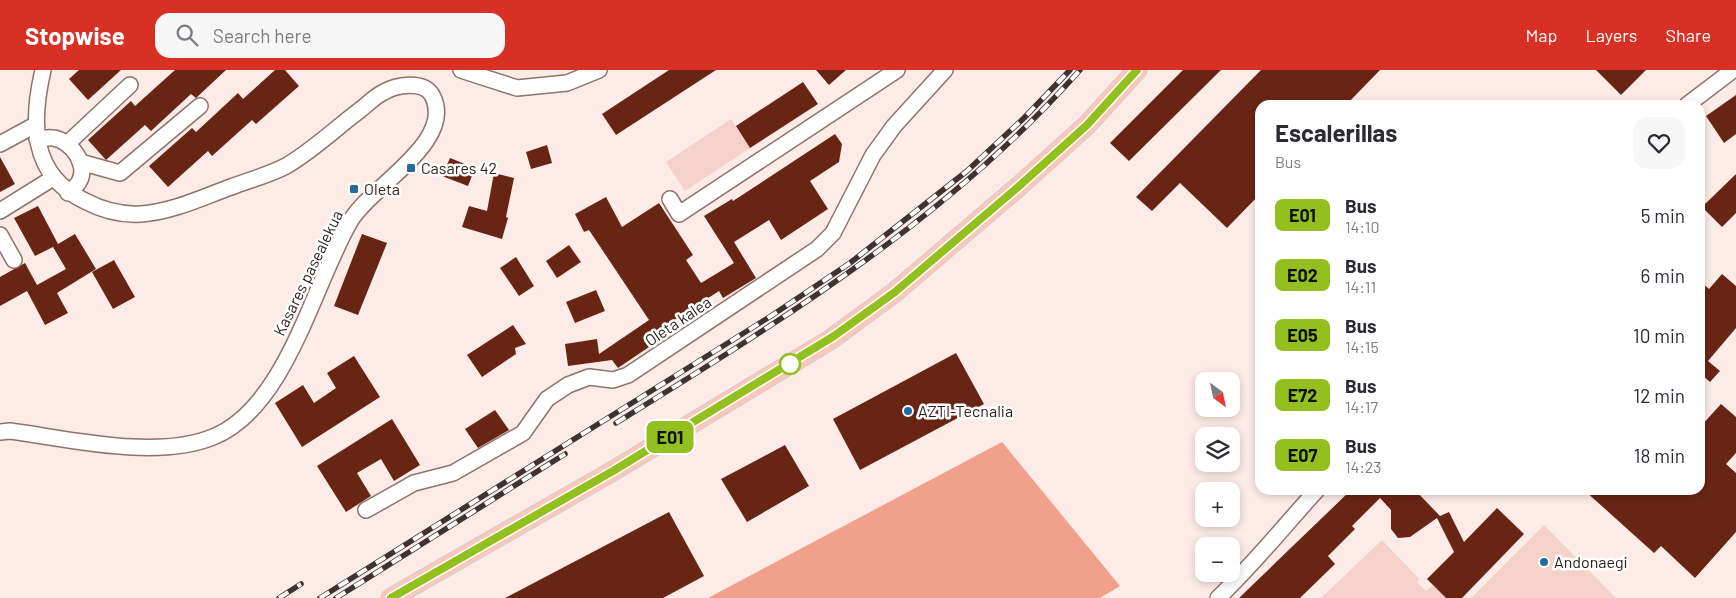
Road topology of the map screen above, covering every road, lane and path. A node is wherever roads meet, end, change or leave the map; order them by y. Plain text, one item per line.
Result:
1 (43, 70) edge
2 (461, 70) edge
3 (599, 70) edge
4 (897, 70) edge
5 (945, 70) edge
6 (1137, 70) edge
7 (1734, 70) edge
8 (130, 85) dead end
9 (1693, 100) edge
10 (200, 106) dead end
11 (36, 132) junction
12 (68, 143) junction
13 (0, 144) edge
14 (80, 162) junction
15 (53, 178) junction
16 (68, 193) junction
17 (670, 199) dead end
18 (0, 211) edge
19 (0, 235) edge
20 (14, 260) dead end
21 (0, 432) edge
22 (1313, 495) edge
23 (366, 510) dead end
24 (391, 598) edge
25 (1218, 598) edge

1 - 11 street, Kasares pasealekua
2 - 3 street
4 - 17 street
5 - 23 street, Oleta kalea
6 - 24 main road
7 - 9 street
8 - 12 street
10 - 14 street
11 - 12 street
11 - 13 street
11 - 15 street, Kasares pasealekua
12 - 14 street
14 - 16 street
15 - 16 street, Kasares pasealekua
15 - 18 street
16 - 21 street, Kasares pasealekua
19 - 20 street
22 - 25 street

